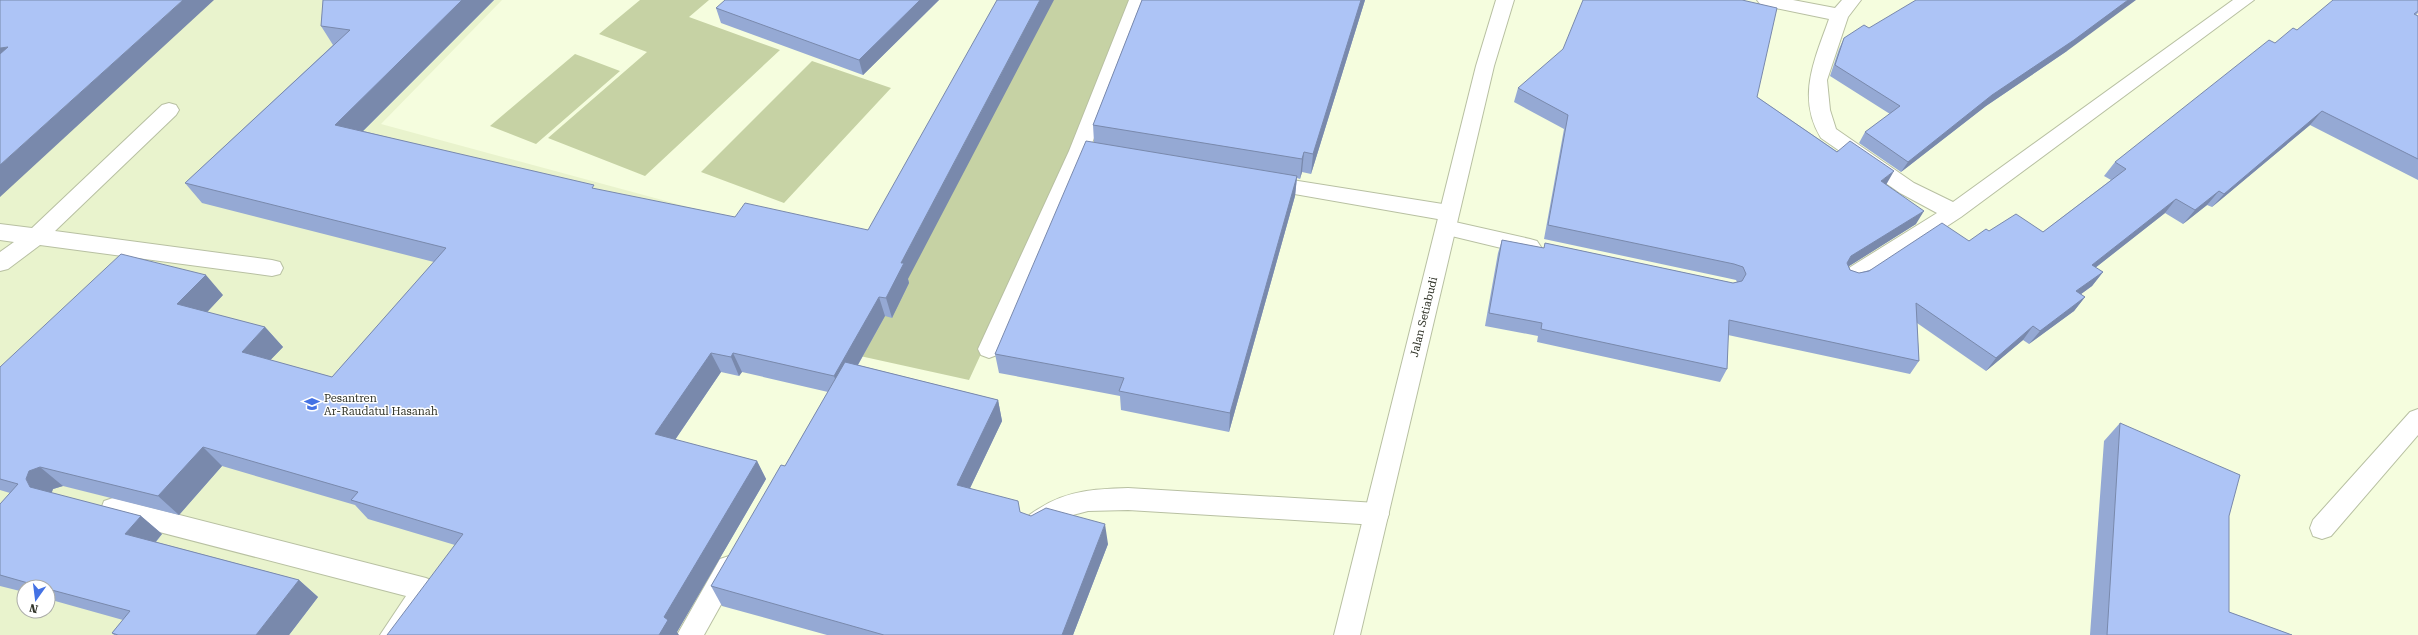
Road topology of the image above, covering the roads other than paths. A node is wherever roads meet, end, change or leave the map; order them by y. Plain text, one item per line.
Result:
1 (1138, 0) edge
2 (1505, 0) edge
3 (1766, 0) edge
4 (1852, 0) edge
5 (2246, 0) edge
6 (1839, 15) junction
7 (169, 110) dead end
8 (1252, 180) edge
9 (1954, 212) junction
10 (1448, 221) junction
11 (0, 232) edge
12 (36, 237) junction
13 (1552, 252) edge
14 (0, 263) edge
15 (272, 268) dead end
16 (1852, 277) edge
17 (989, 349) dead end
18 (2418, 419) edge
19 (94, 505) edge
20 (1377, 514) junction
21 (1034, 524) edge
22 (2322, 528) dead end
23 (742, 545) edge
24 (393, 635) edge
25 (690, 635) edge
26 (1347, 635) edge

1 - 17 street
2 - 10 street, Jalan Setiabudi
3 - 6 street
4 - 6 street
5 - 9 street
6 - 9 street
7 - 12 street
8 - 10 street
9 - 16 street
10 - 13 street
10 - 20 street, Jalan Setiabudi
11 - 12 street
12 - 14 street
12 - 15 street
18 - 22 street
19 - 24 street
20 - 21 street
20 - 26 street, Jalan Setiabudi
23 - 25 street

